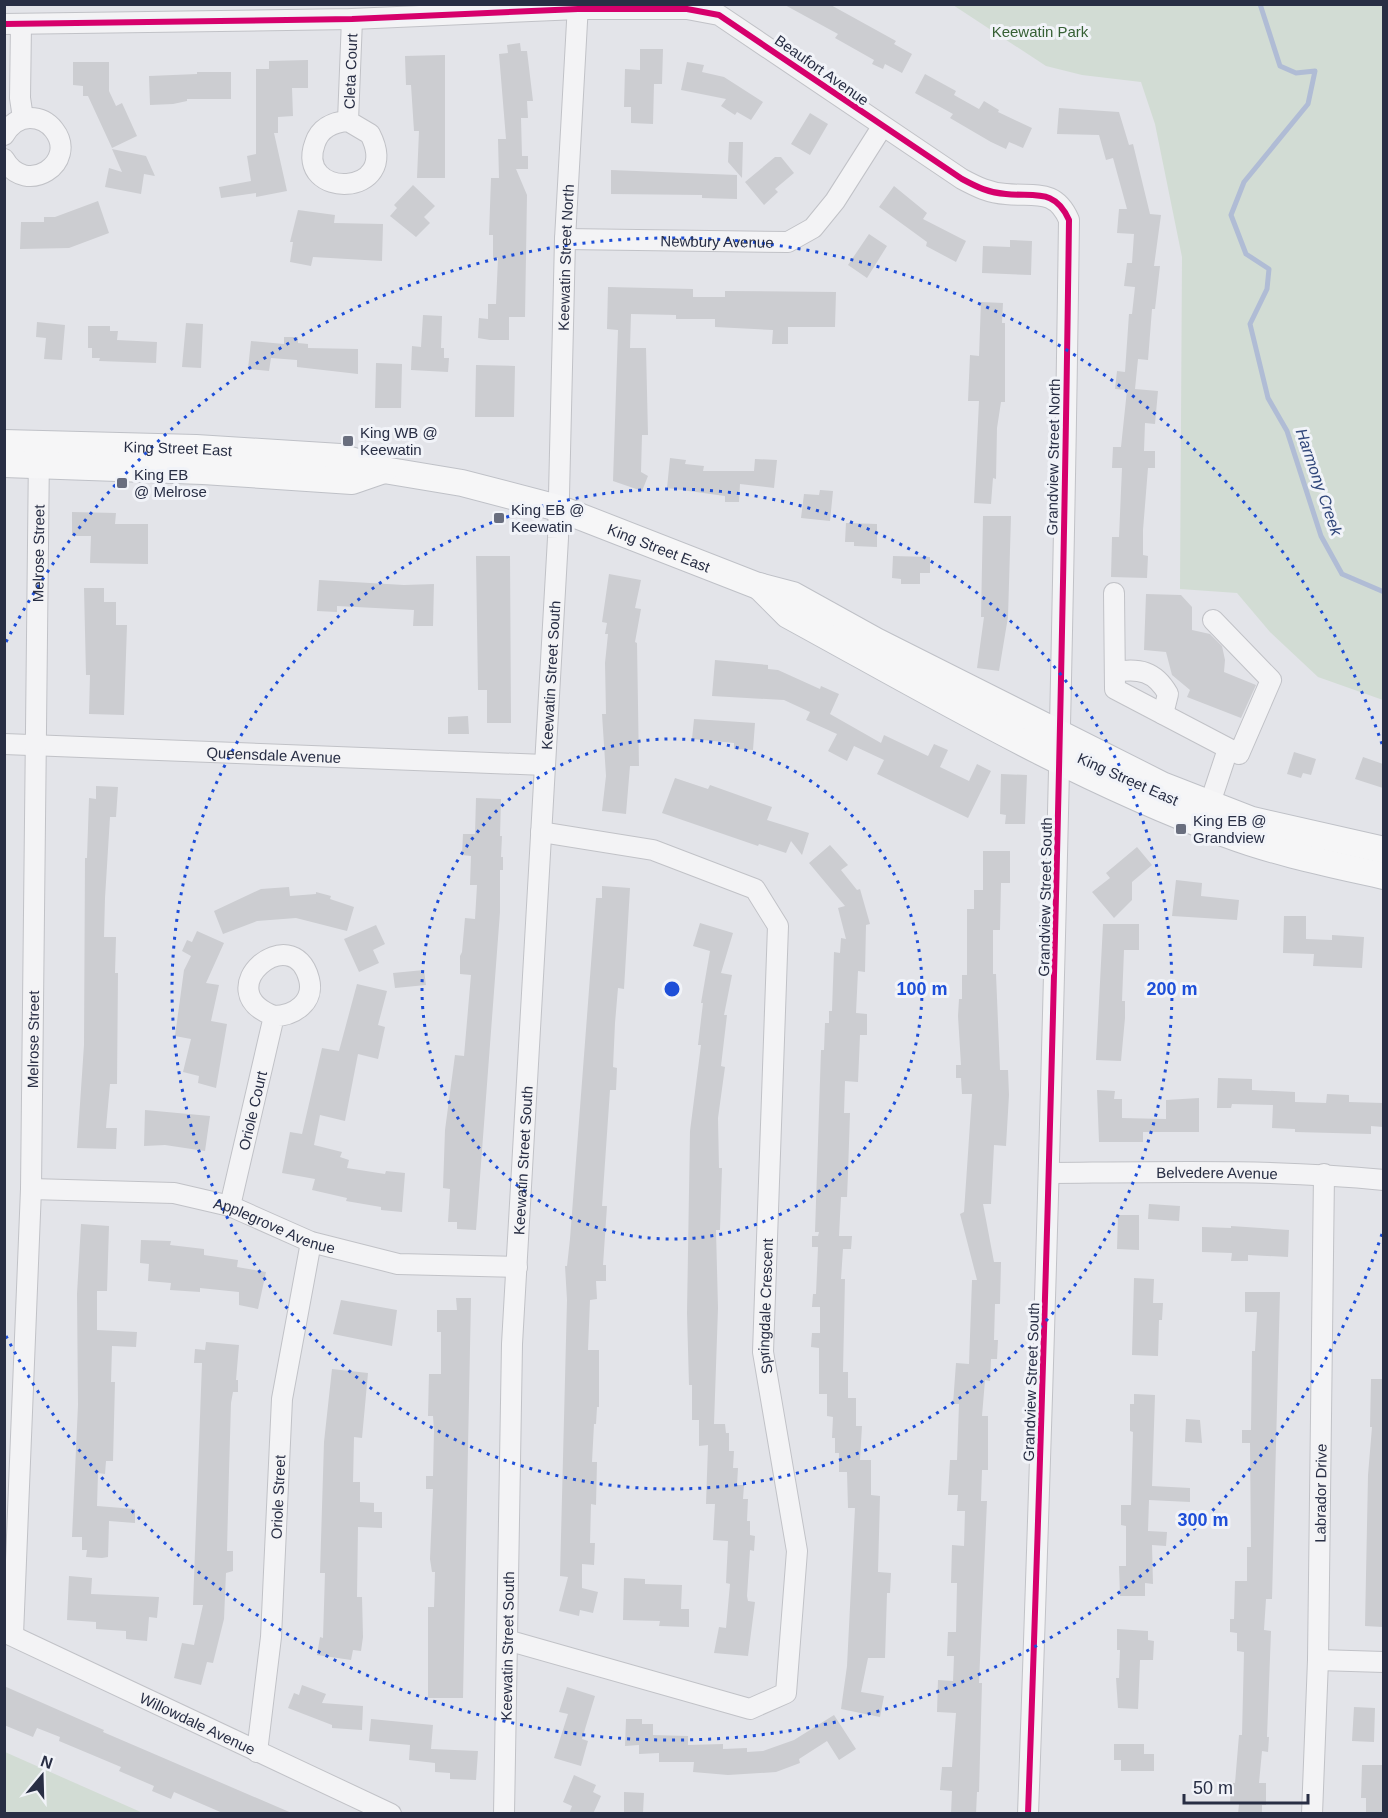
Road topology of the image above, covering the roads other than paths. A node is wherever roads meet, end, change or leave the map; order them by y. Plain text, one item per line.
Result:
1 (578, 7) edge
2 (352, 19) junction
3 (13, 24) edge
4 (23, 118) junction
5 (348, 121) dead end
6 (882, 126) junction
7 (4, 135) edge
8 (4, 159) edge
9 (1038, 195) joint
10 (565, 239) junction
11 (4, 443) edge
12 (40, 454) junction
13 (4, 464) edge
14 (558, 508) junction
15 (758, 586) junction
16 (1114, 593) dead end
17 (1213, 621) dead end
18 (1115, 672) junction
19 (1163, 714) junction
20 (1060, 736) junction
21 (4, 744) edge
22 (36, 745) junction
23 (1228, 749) junction
24 (1059, 762) junction
25 (544, 765) junction
26 (1210, 803) junction
27 (541, 832) junction
28 (1383, 850) edge
29 (1383, 876) edge
30 (273, 1016) dead end
31 (1051, 1173) junction
32 (1324, 1174) junction
33 (1383, 1180) edge
34 (32, 1189) junction
35 (230, 1206) junction
36 (311, 1242) junction
37 (517, 1267) junction
38 (9, 1634) edge
39 (507, 1640) junction
40 (1318, 1660) junction
41 (1383, 1662) edge
42 (257, 1752) junction
43 (391, 1814) edge
44 (504, 1814) edge
45 (1028, 1814) edge
46 (1312, 1814) edge

1 - 2 street, Beaufort Avenue
1 - 6 street, Beaufort Avenue
1 - 10 street, Keewatin Street North
2 - 3 street, Beaufort Avenue
2 - 5 street, Cleta Court
3 - 4 street
4 - 7 street
4 - 8 street
6 - 9 street, Beaufort Avenue
6 - 10 street, Newbury Avenue
9 - 20 street, Grandview Street North
10 - 14 street, Keewatin Street North
11 - 12 main road, King Street East
12 - 13 main road, King Street East
12 - 14 main road, King Street East
12 - 22 street, Melrose Street
14 - 15 main road, King Street East
14 - 25 street, Keewatin Street South
15 - 20 main road, King Street East
15 - 24 main road, King Street East
16 - 18 street
17 - 23 street
18 - 19 street
18 - 19 street
19 - 23 street
20 - 24 street, Grandview Street South
20 - 26 main road, King Street East
21 - 22 street, Queensdale Avenue
22 - 25 street, Queensdale Avenue
22 - 34 street, Melrose Street
23 - 26 street
24 - 29 main road, King Street East
24 - 31 street, Grandview Street South
25 - 27 street, Keewatin Street South
26 - 28 main road, King Street East
27 - 37 street, Keewatin Street South
27 - 39 street, Springdale Crescent
30 - 35 street, Oriole Court
31 - 32 street, Belvedere Avenue
31 - 45 street, Grandview Street South
32 - 33 street, Belvedere Avenue
32 - 40 street, Labrador Drive
34 - 35 street, Applegrove Avenue
34 - 38 street, Melrose Street
35 - 36 street, Applegrove Avenue
36 - 37 street, Applegrove Avenue
36 - 42 street, Oriole Street
37 - 39 street, Keewatin Street South
38 - 42 street, Willowdale Avenue
39 - 44 street, Keewatin Street South
40 - 41 street
40 - 46 street, Labrador Drive
42 - 43 street, Willowdale Avenue

